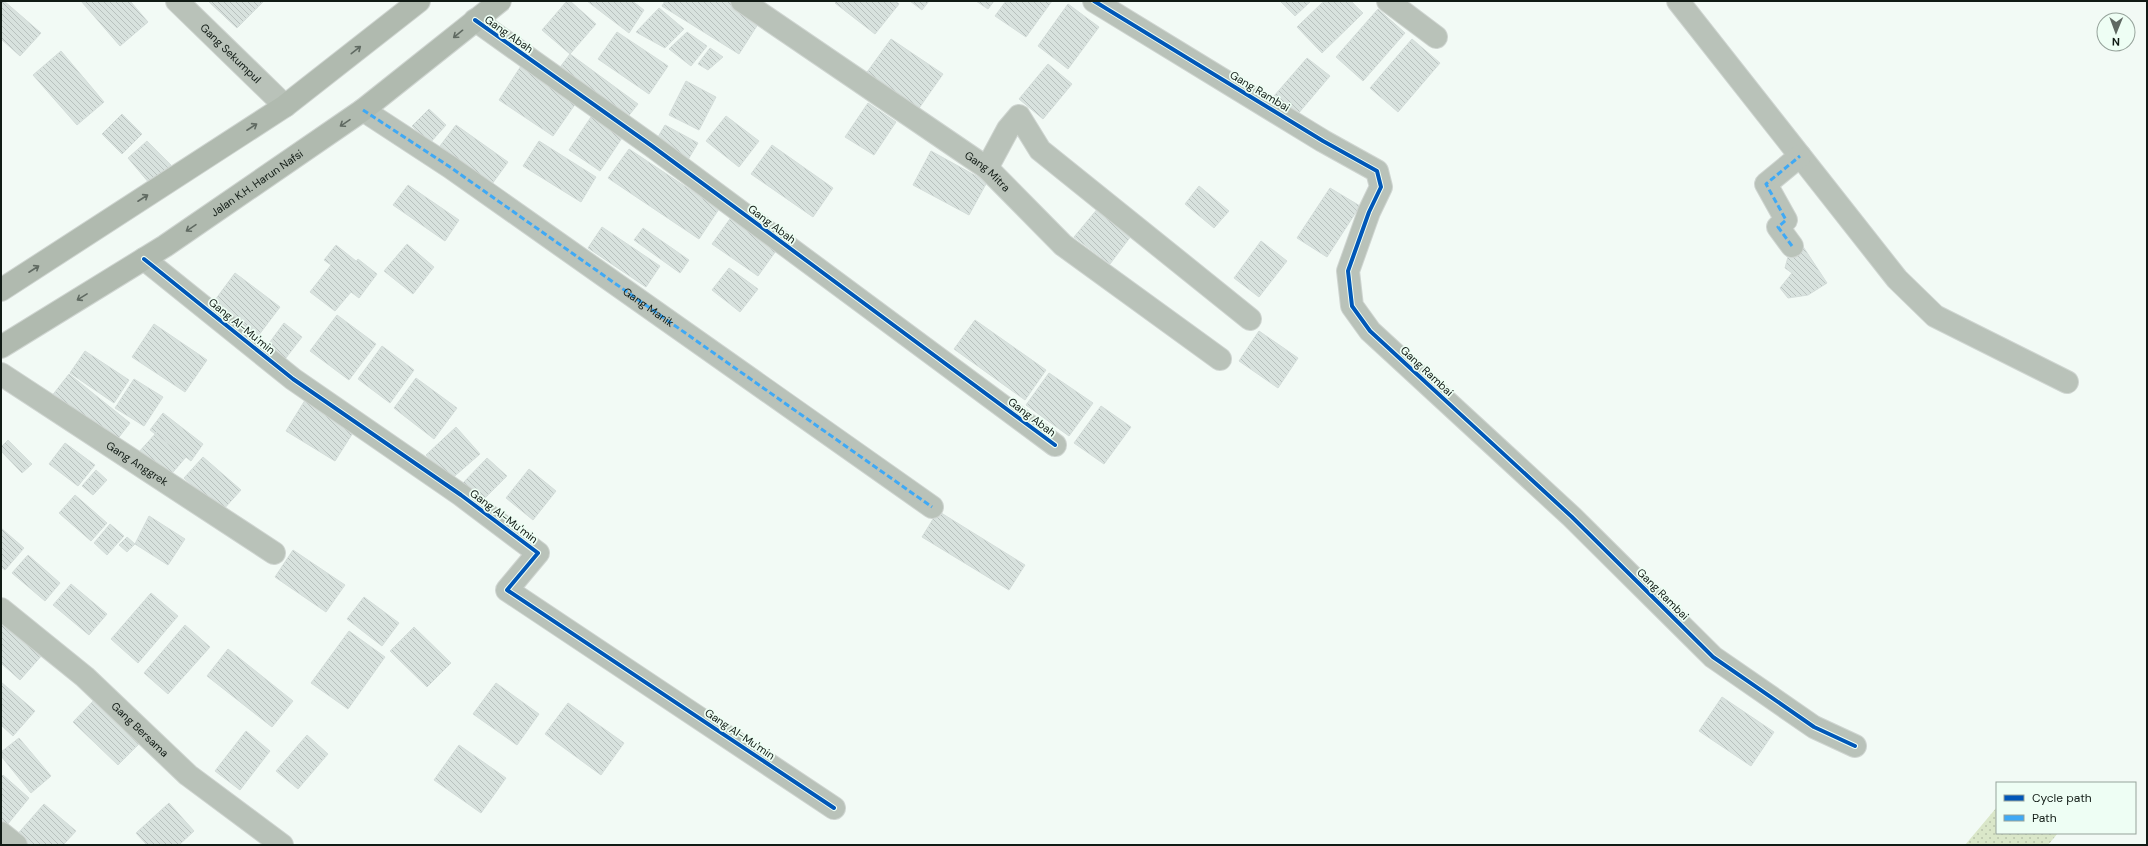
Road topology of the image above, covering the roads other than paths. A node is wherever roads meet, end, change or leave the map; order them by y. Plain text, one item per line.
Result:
1 (177, 1) edge
2 (420, 1) edge
3 (500, 1) edge
4 (742, 1) edge
5 (1094, 1) edge
6 (1388, 1) edge
7 (1678, 1) edge
8 (475, 20) junction
9 (1436, 37) dead end
10 (285, 106) junction
11 (363, 110) junction
12 (1800, 156) junction
13 (987, 168) junction
14 (1792, 246) dead end
15 (144, 259) junction
16 (1, 290) edge
17 (1250, 320) dead end
18 (1, 347) edge
19 (1220, 359) dead end
20 (1, 374) edge
21 (2067, 382) dead end
22 (1055, 445) dead end
23 (932, 506) dead end
24 (274, 553) dead end
25 (1, 609) edge
26 (1855, 746) dead end
27 (834, 808) dead end
28 (1, 833) edge
29 (16, 845) edge
30 (282, 845) edge

1 - 10 street, Gang Sekumpul
10 -> 2 main road
3 - 8 main road, Jalan K.H. Harun Nafsi
4 - 13 street, Gang Mitra
5 - 26 street, Gang Rambai
6 - 9 street
7 - 12 street
8 -> 11 main road, Jalan K.H. Harun Nafsi
8 - 22 street, Gang Abah
16 -> 10 main road
11 -> 15 main road, Jalan K.H. Harun Nafsi
11 - 23 street, Gang Manik
12 - 14 street
12 - 21 street
13 - 17 street
13 - 19 street, Gang Mitra
15 -> 18 main road, Jalan K.H. Harun Nafsi
15 - 27 street, Gang Al-Mu'min
20 - 24 street, Gang Anggrek
25 - 30 street, Gang Bersama
28 - 29 street

